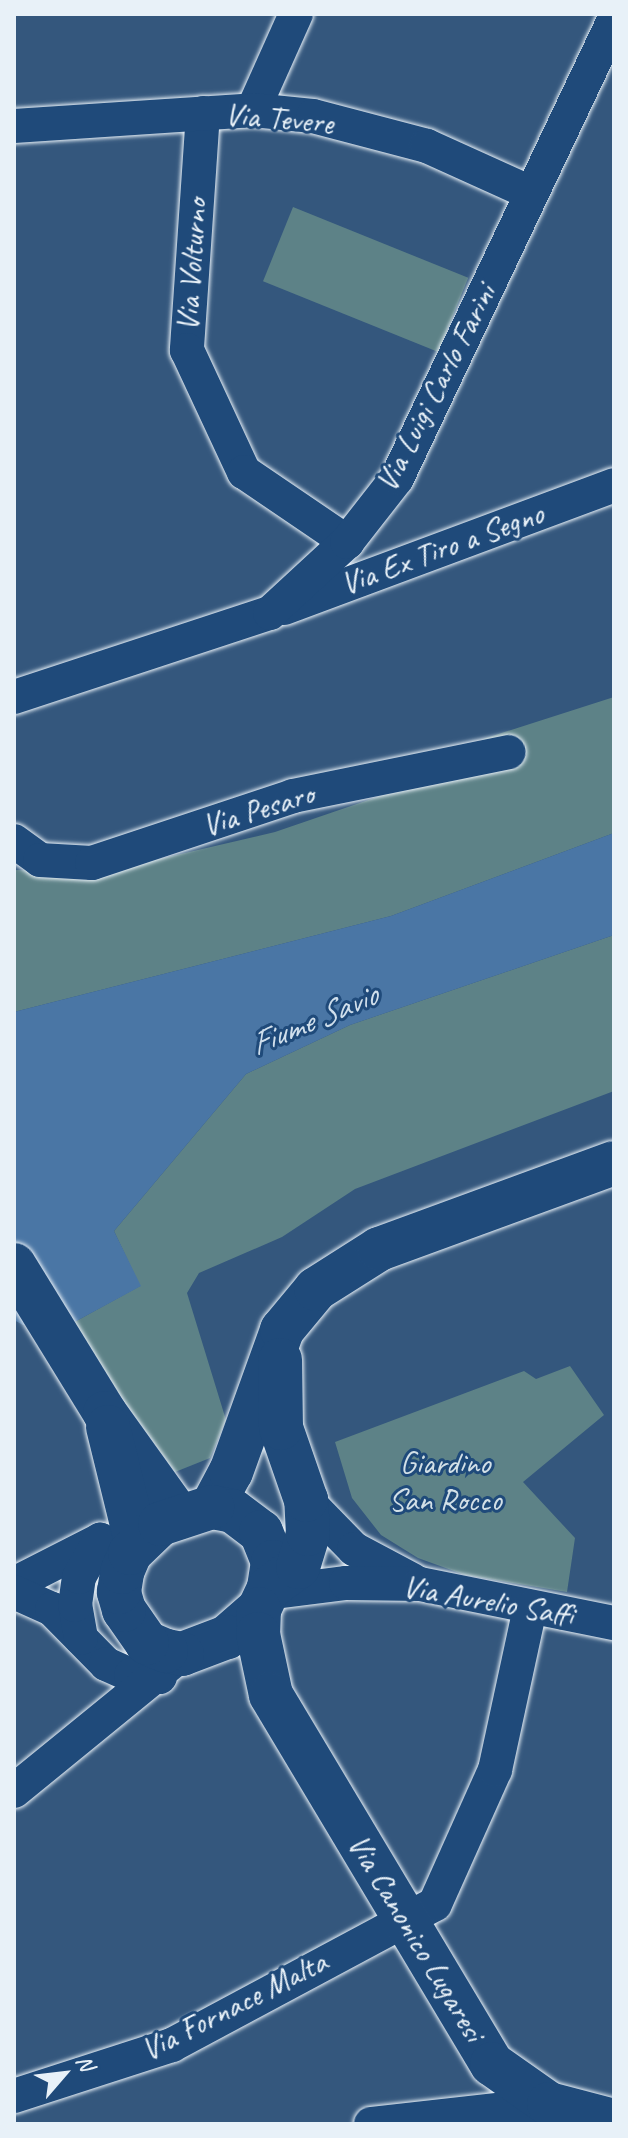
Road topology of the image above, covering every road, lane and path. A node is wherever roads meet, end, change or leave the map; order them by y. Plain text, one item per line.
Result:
1 (296, 14) edge
2 (614, 20) edge
3 (253, 110) junction
4 (203, 113) junction
5 (14, 126) edge
6 (531, 193) junction
7 (614, 485) edge
8 (347, 542) junction
9 (270, 613) junction
10 (14, 697) edge
11 (509, 752) dead end
12 (14, 841) edge
13 (614, 1163) edge
14 (14, 1265) edge
15 (282, 1330) junction
16 (105, 1413) junction
17 (298, 1482) junction
18 (207, 1498) junction
19 (122, 1546) junction
20 (14, 1584) edge
21 (420, 1584) junction
22 (14, 1592) edge
23 (265, 1597) junction
24 (530, 1608) junction
25 (614, 1623) edge
26 (81, 1638) junction
27 (181, 1660) junction
28 (271, 1695) junction
29 (14, 1791) edge
30 (403, 1919) junction
31 (14, 2096) edge
32 (549, 2104) junction
33 (614, 2121) edge
34 (371, 2124) edge

1 - 3 street
2 - 6 street, Via Luigi Carlo Farini
3 - 4 street, Via Tevere
3 - 6 street, Via Tevere
4 - 5 street, Via Tevere
4 - 8 street, Via Volturno
6 - 8 street, Via Luigi Carlo Farini
7 - 9 street, Via Ex Tiro a Segno
8 - 9 street, Via Luigi Carlo Farini
9 - 10 street, Via Luigi Carlo Farini
11 - 12 street, Via Pesaro
13 - 15 street
14 - 16 street
15 - 17 street
15 - 18 street
16 - 18 street
16 - 19 street
17 - 18 street
17 - 21 street
17 - 23 street
18 - 19 street
18 - 23 street
19 - 20 street
19 - 26 street
19 - 27 street
21 - 23 street, Via Aurelio Saffi
21 - 24 street, Via Aurelio Saffi
22 - 26 street
23 - 27 street
23 - 28 street
24 - 25 street, Via Aurelio Saffi
24 - 30 street, Via Fornace Malta
26 - 27 street
27 - 28 street
27 - 29 street
28 - 30 street, Via Canonico Lugaresi
30 - 31 street, Via Fornace Malta
30 - 32 street, Via Canonico Lugaresi
32 - 33 street, Via Canonico Lugaresi
32 - 34 street

